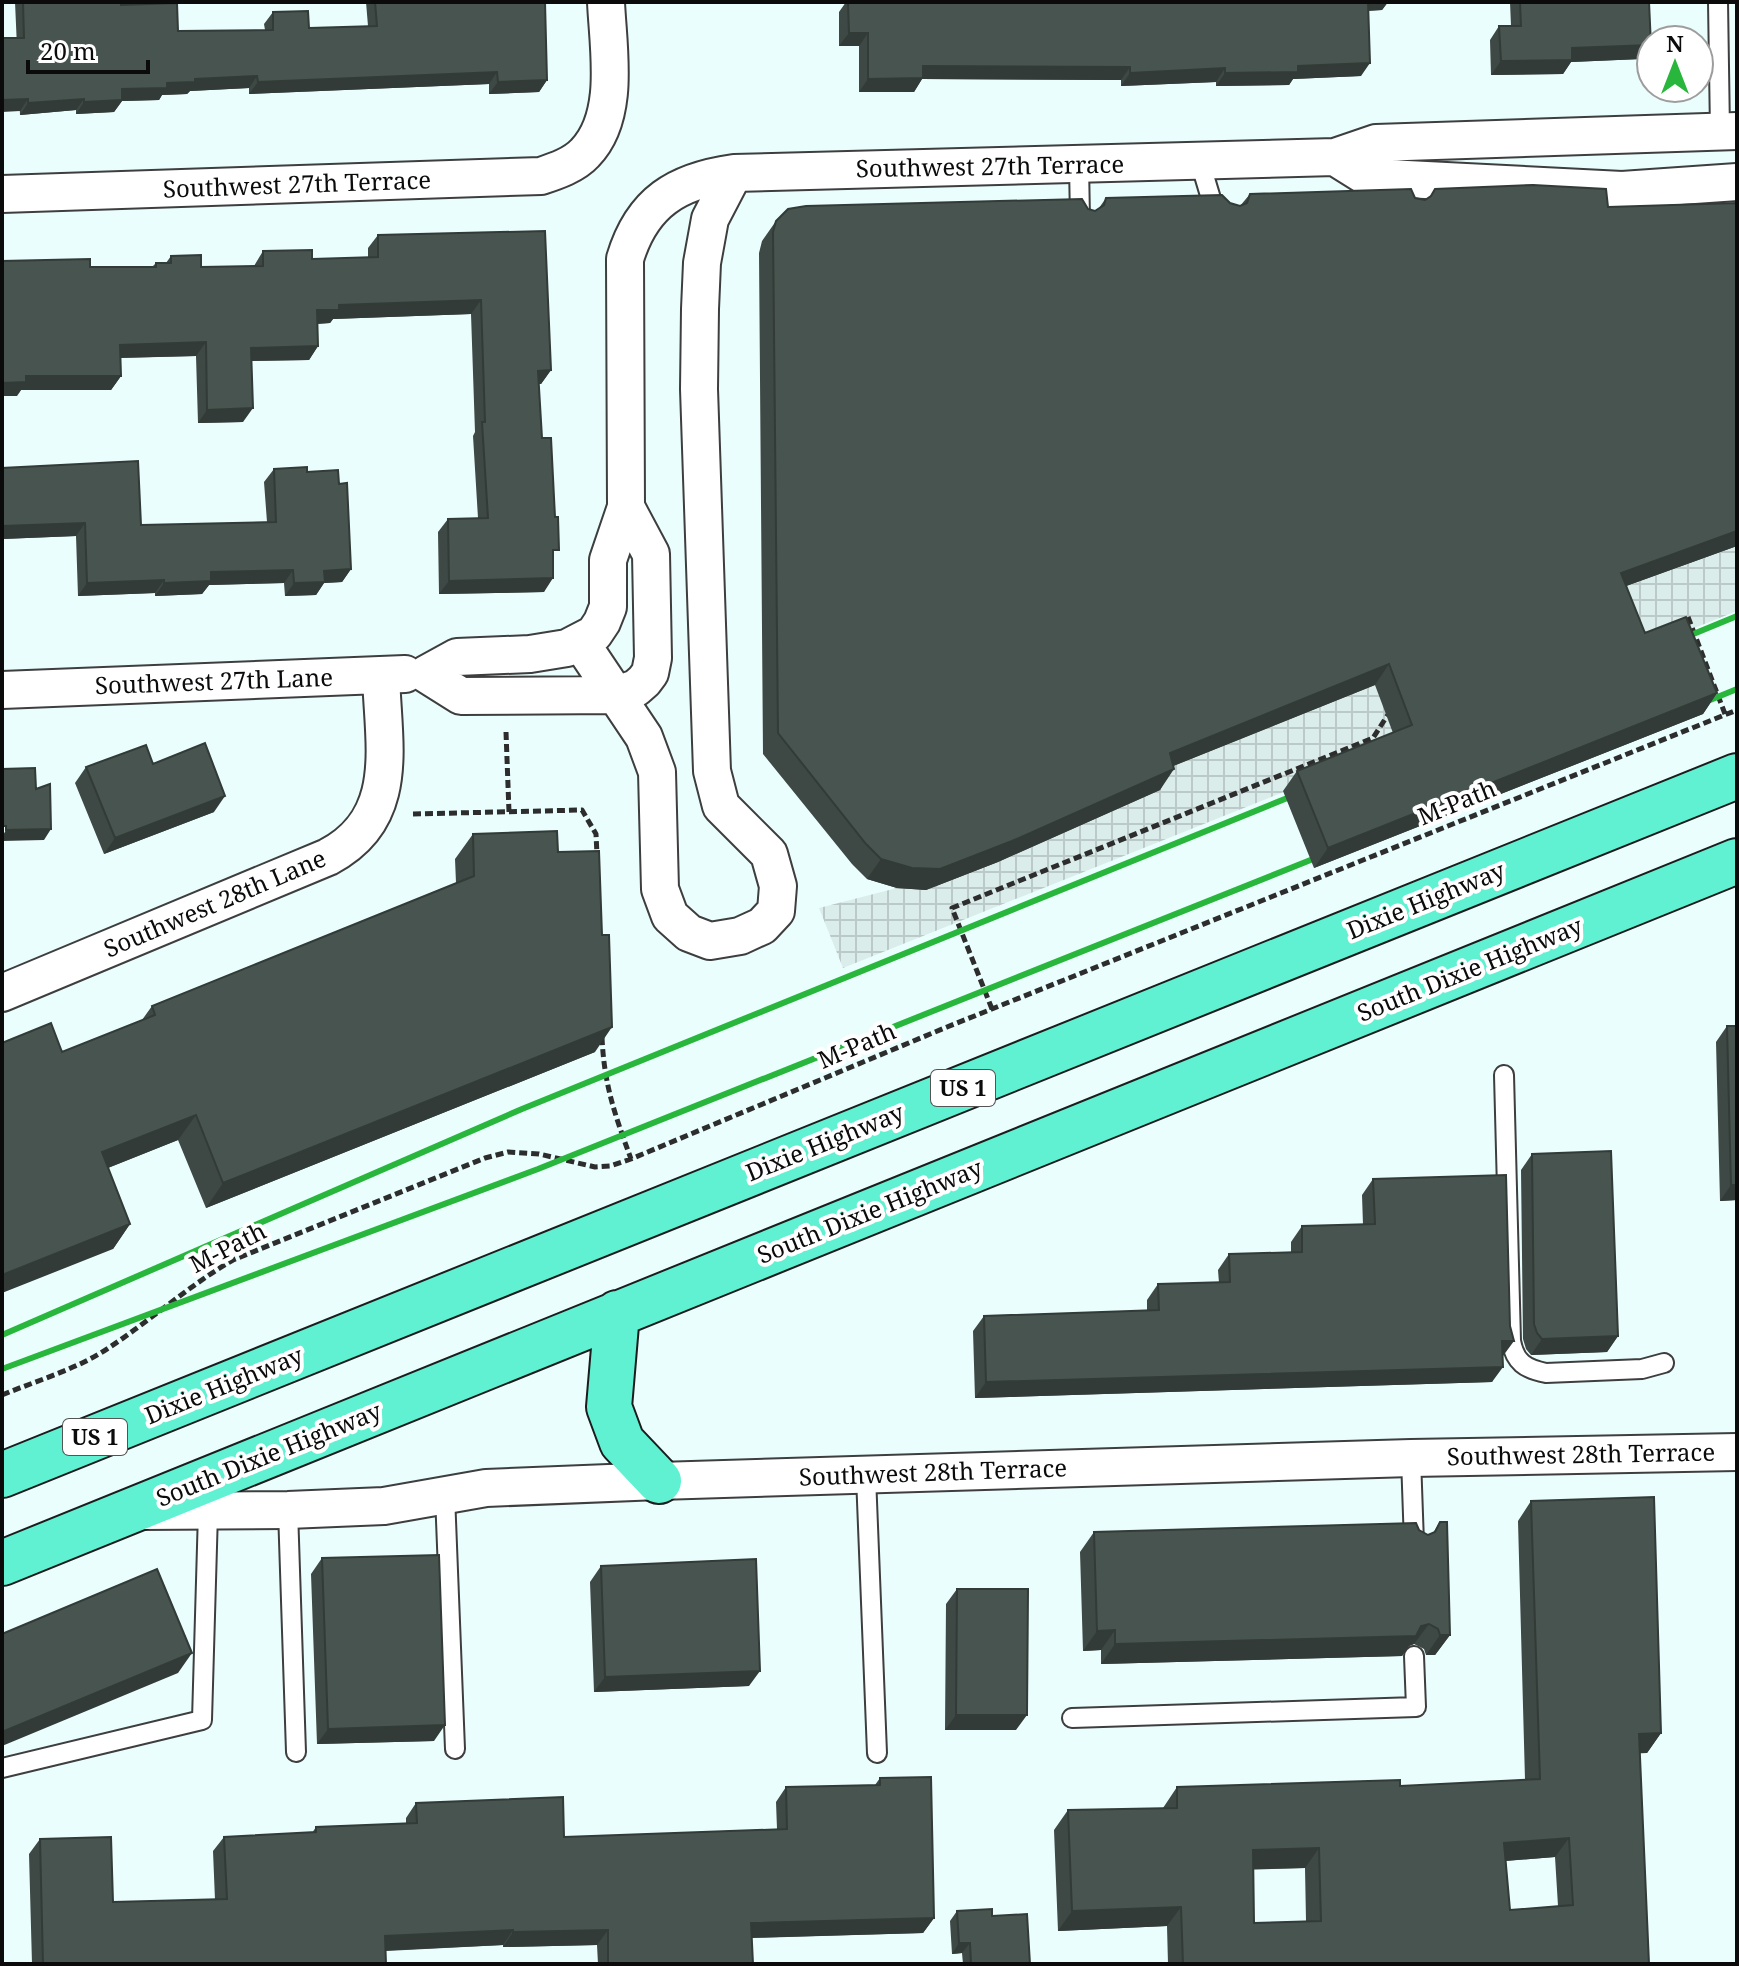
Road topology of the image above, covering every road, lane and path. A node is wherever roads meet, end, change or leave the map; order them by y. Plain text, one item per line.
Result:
1 (606, 2) edge
2 (1725, 13) edge
3 (1729, 131) edge
4 (1200, 162) junction
5 (1079, 165) junction
6 (1417, 168) junction
7 (734, 173) junction
8 (1737, 182) edge
9 (2, 194) edge
10 (1224, 215) edge
11 (1080, 219) edge
12 (626, 507) junction
13 (1688, 617) edge
14 (581, 643) junction
15 (426, 674) junction
16 (381, 675) junction
17 (2, 690) edge
18 (617, 695) junction
19 (1391, 708) edge
20 (1737, 710) edge
21 (1725, 714) junction
22 (506, 729) dead end
23 (1737, 776) edge
24 (509, 812) junction
25 (410, 814) dead end
26 (597, 859) edge
27 (1737, 861) edge
28 (2, 993) edge
29 (992, 1009) junction
30 (602, 1025) edge
31 (1504, 1075) dead end
32 (631, 1159) junction
33 (617, 1313) junction
34 (1664, 1363) dead end
35 (2, 1395) edge
36 (1737, 1452) edge
37 (1411, 1458) junction
38 (2, 1475) edge
39 (866, 1476) junction
40 (659, 1481) junction
41 (445, 1495) junction
42 (132, 1510) junction
43 (288, 1510) junction
44 (208, 1512) junction
45 (1414, 1543) edge
46 (2, 1563) edge
47 (1414, 1656) edge
48 (1072, 1718) dead end
49 (455, 1749) dead end
50 (296, 1752) dead end
51 (877, 1753) dead end
52 (2, 1768) edge

1 - 9 street, Southwest 27th Terrace
2 - 3 lane
3 - 6 street, Southwest 27th Terrace
4 - 5 street, Southwest 27th Terrace
4 - 6 street, Southwest 27th Terrace
4 - 10 lane
5 - 7 street, Southwest 27th Terrace
5 - 11 lane
6 - 8 street, Southwest 27th Terrace
7 - 12 street, Southwest 27th Terrace
7 - 18 street
12 - 14 street
12 - 18 street
13 - 21 path
14 - 15 street, Southwest 27th Lane
14 - 18 street
15 - 16 street, Southwest 27th Lane
15 - 18 street
16 - 17 street, Southwest 27th Lane
16 - 28 street, Southwest 28th Lane
19 - 29 path
20 - 21 path, M-Path
21 - 29 path, M-Path
22 - 24 path
23 - 38 highway, Dixie Highway / US 1
24 - 25 path
24 - 26 path
27 - 33 highway, South Dixie Highway
29 - 32 path, M-Path
30 - 32 path
31 - 34 lane
32 - 35 path, M-Path
33 - 40 highway
33 - 42 highway, South Dixie Highway
36 - 37 street, Southwest 28th Terrace
37 - 39 street, Southwest 28th Terrace
37 - 45 lane
39 - 40 street, Southwest 28th Terrace
39 - 51 lane
40 - 41 street, Southwest 28th Terrace
41 - 43 street, Southwest 28th Terrace
41 - 49 lane
42 - 44 street, Southwest 28th Terrace
42 - 46 highway, South Dixie Highway
43 - 44 street, Southwest 28th Terrace
43 - 50 lane
44 - 52 lane
47 - 48 lane

